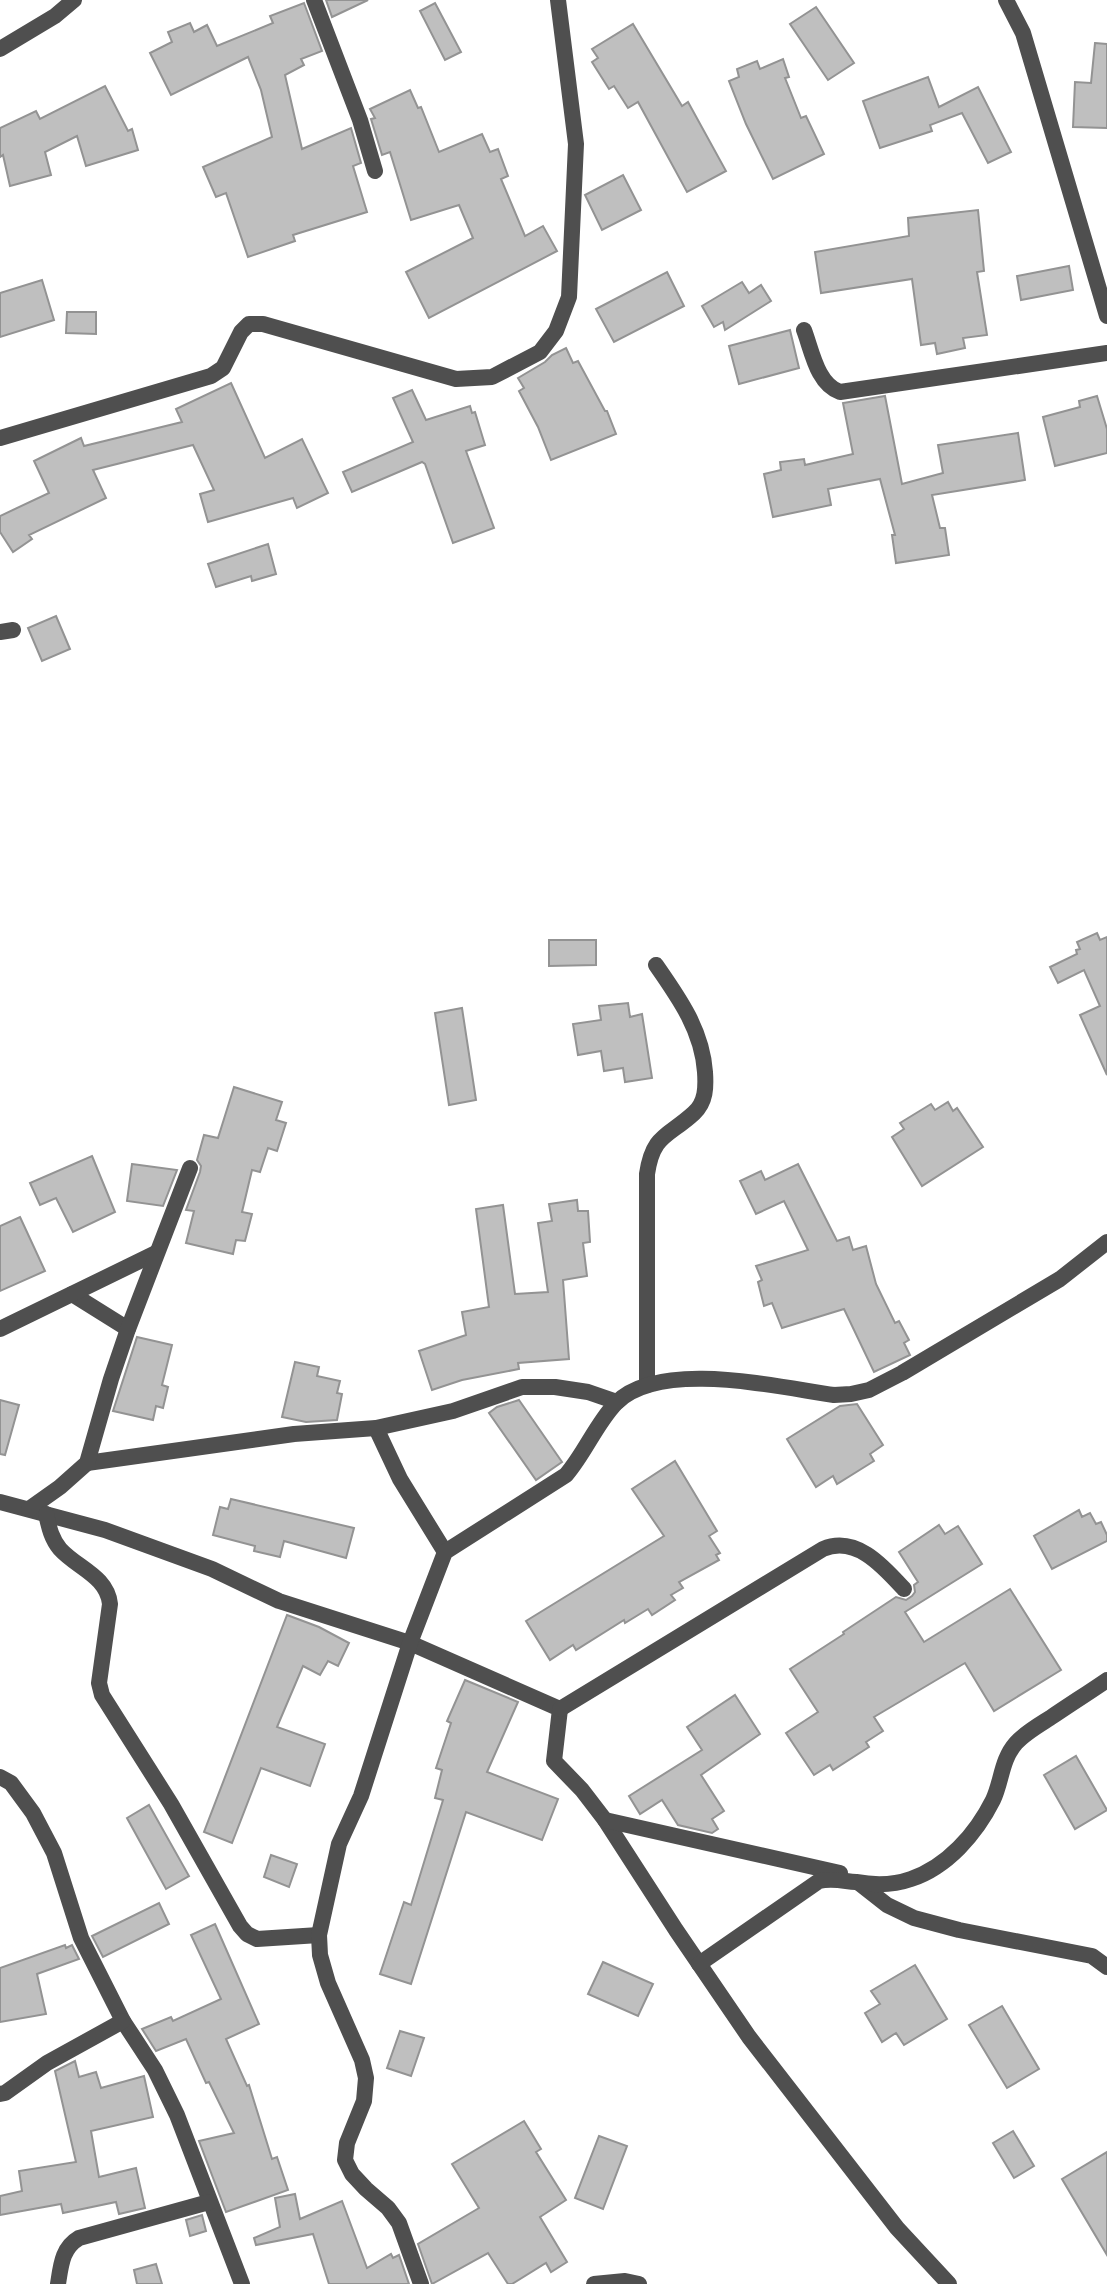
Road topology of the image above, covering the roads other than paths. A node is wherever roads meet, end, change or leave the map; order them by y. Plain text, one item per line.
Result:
1 (74, 0) edge
2 (314, 0) edge
3 (558, 0) edge
4 (1006, 0) edge
5 (0, 49) edge
6 (375, 171) dead end
7 (1107, 316) edge
8 (804, 330) dead end
9 (1107, 353) edge
10 (0, 438) edge
11 (656, 965) dead end
12 (190, 1168) dead end
13 (1107, 1242) edge
14 (156, 1253) junction
15 (72, 1294) junction
16 (0, 1329) edge
17 (128, 1329) junction
18 (647, 1385) junction
19 (617, 1402) junction
20 (376, 1428) junction
21 (87, 1463) junction
22 (0, 1502) edge
23 (29, 1509) junction
24 (46, 1514) junction
25 (445, 1552) junction
26 (904, 1589) dead end
27 (410, 1643) junction
28 (1107, 1680) edge
29 (560, 1709) junction
30 (0, 1777) edge
31 (605, 1820) junction
32 (859, 1883) junction
33 (888, 1884) junction
34 (319, 1935) junction
35 (699, 1964) junction
36 (1107, 1967) edge
37 (123, 2021) junction
38 (0, 2094) edge
39 (209, 2202) junction
40 (58, 2284) edge
41 (242, 2284) edge
42 (421, 2284) edge
43 (594, 2284) edge
44 (639, 2284) edge
45 (949, 2284) edge

1 - 5 street
2 - 6 street
3 - 10 street
4 - 7 street
8 - 9 street
11 - 18 street
12 - 14 street
13 - 18 street
14 - 15 street
14 - 17 street
15 - 16 street
15 - 17 street
17 - 21 street
18 - 19 street
19 - 20 street
19 - 25 street
20 - 21 street
20 - 25 street
21 - 23 street
22 - 23 street
23 - 24 street
24 - 27 street
24 - 34 street
25 - 27 street
26 - 29 street
27 - 29 street
27 - 34 street
28 - 33 street
29 - 31 street
30 - 37 street
31 - 33 street
31 - 35 street
32 - 33 street
32 - 35 street
32 - 36 street
34 - 42 street
35 - 45 street
37 - 38 street
37 - 39 street
39 - 40 street
39 - 41 street
43 - 44 street

